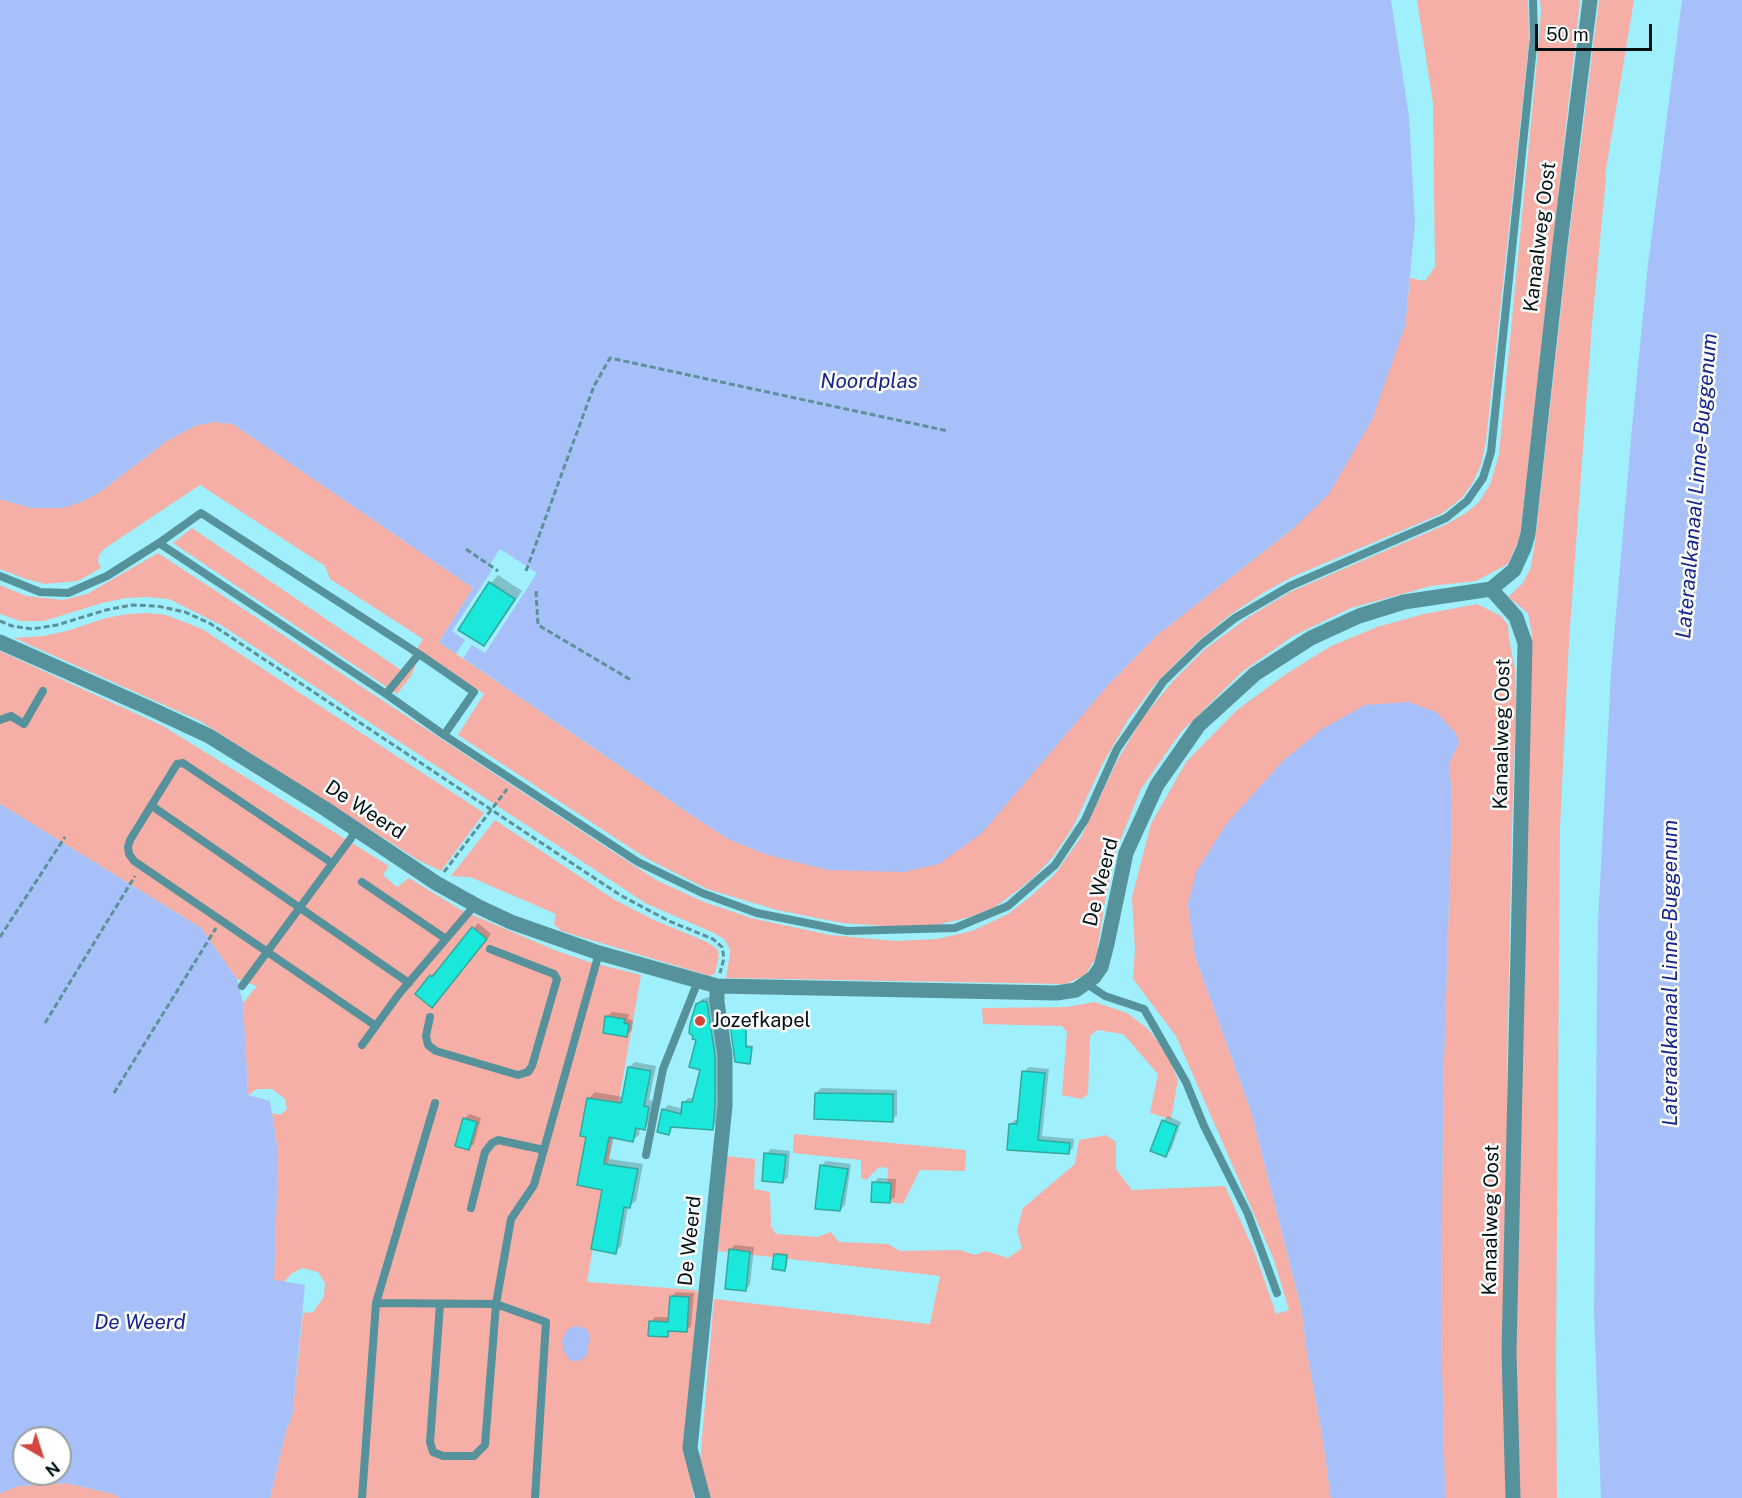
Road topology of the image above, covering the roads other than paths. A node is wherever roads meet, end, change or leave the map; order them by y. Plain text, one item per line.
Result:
1 (1533, 0) edge
2 (1590, 0) edge
3 (159, 543) junction
4 (0, 576) edge
5 (1491, 589) junction
6 (0, 642) edge
7 (419, 654) junction
8 (43, 691) dead end
9 (386, 694) junction
10 (0, 720) edge
11 (444, 735) junction
12 (152, 806) junction
13 (357, 830) junction
14 (332, 863) junction
15 (362, 882) dead end
16 (475, 905) junction
17 (300, 907) junction
18 (446, 939) junction
19 (490, 949) dead end
20 (267, 952) junction
21 (599, 953) junction
22 (698, 981) junction
23 (409, 984) junction
24 (1087, 984) junction
25 (242, 986) dead end
26 (717, 986) junction
27 (430, 1017) dead end
28 (376, 1026) junction
29 (362, 1045) dead end
30 (435, 1103) dead end
31 (544, 1150) junction
32 (646, 1155) dead end
33 (471, 1208) dead end
34 (1277, 1293) dead end
35 (376, 1303) junction
36 (440, 1304) junction
37 (496, 1304) junction
38 (362, 1498) edge
39 (535, 1498) edge
40 (703, 1498) edge
41 (1513, 1498) edge

1 - 11 lane
2 - 5 street, Kanaalweg Oost
3 - 4 lane
3 - 7 lane
3 - 9 lane
5 - 24 street, De Weerd
5 - 41 street, Kanaalweg Oost
6 - 13 street, De Weerd
7 - 9 lane
7 - 11 lane
8 - 10 lane
9 - 11 lane
12 - 14 lane
12 - 17 lane
12 - 20 lane
13 - 14 lane
13 - 16 street, De Weerd
14 - 17 lane
15 - 18 lane
16 - 18 lane
16 - 21 street, De Weerd
17 - 20 lane
17 - 23 lane
18 - 23 lane
19 - 27 lane
20 - 25 lane
20 - 28 lane
21 - 22 street, De Weerd
21 - 31 lane
22 - 26 street, De Weerd
22 - 32 lane
23 - 28 lane
24 - 26 street, De Weerd
24 - 34 lane
26 - 40 street, De Weerd
28 - 29 lane
30 - 35 lane
31 - 33 lane
31 - 37 lane
35 - 36 lane
35 - 38 lane
36 - 37 lane
36 - 37 lane
37 - 39 lane

